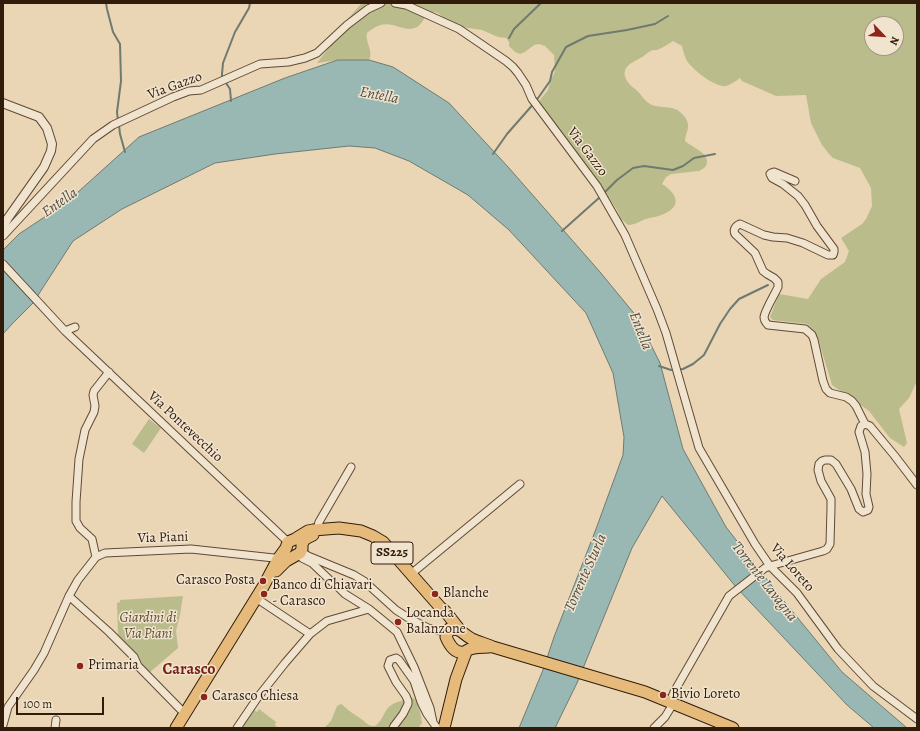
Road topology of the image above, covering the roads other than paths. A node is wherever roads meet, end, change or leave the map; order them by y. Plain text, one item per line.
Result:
1 (381, 3) edge
2 (395, 3) edge
3 (3, 103) edge
4 (795, 181) dead end
5 (3, 228) edge
6 (3, 236) edge
7 (3, 264) edge
8 (75, 326) dead end
9 (64, 330) junction
10 (109, 372) junction
11 (680, 383) joint
12 (865, 424) junction
13 (351, 467) dead end
14 (520, 484) dead end
15 (917, 485) edge
16 (322, 528) junction
17 (295, 548) junction
18 (96, 557) junction
19 (278, 559) junction
20 (767, 567) junction
21 (411, 574) junction
22 (336, 579) junction
23 (263, 587) junction
24 (69, 596) junction
25 (256, 598) junction
26 (368, 609) junction
27 (452, 631) junction
28 (310, 634) junction
29 (471, 638) junction
30 (494, 647) junction
31 (454, 649) junction
32 (467, 651) junction
33 (456, 679) junction
34 (672, 703) junction
35 (185, 714) junction
36 (917, 719) edge
37 (56, 720) dead end
38 (3, 723) edge
39 (435, 725) edge
40 (55, 728) edge
41 (176, 728) edge
42 (237, 728) edge
43 (393, 728) edge
44 (444, 728) edge
45 (654, 728) edge
46 (733, 728) edge

1 - 6 street, Via Gazzo
2 - 11 street, Via Gazzo
3 - 5 street
4 - 12 street
7 - 9 street, Via Pontevecchio
8 - 9 street
9 - 10 street, Via Pontevecchio
10 - 17 street, Via Pontevecchio
10 - 18 street
11 - 20 street, Via Loreto
12 - 15 street
12 - 20 street
13 - 16 street
14 - 21 street
16 - 17 main road, SS225
16 - 21 main road, SS225
17 - 19 main road, SS225
17 - 22 street
17 - 22 street
17 - 23 main road, SS225
18 - 19 street, Via Piani
18 - 24 street
19 - 23 main road, SS225
20 - 34 street
20 - 36 street, Via Loreto
21 - 27 main road, SS225
22 - 26 street
22 - 27 street
23 - 25 main road, SS225
24 - 35 street
24 - 38 street
25 - 28 street
25 - 35 main road, SS225
26 - 28 street
26 - 39 street
27 - 29 main road, SS225
27 - 31 main road, SS225
28 - 42 street
29 - 30 main road, SS225
29 - 32 main road
30 - 32 main road, SS225
30 - 34 main road, SS225
31 - 32 main road, SS225
31 - 33 main road
32 - 33 main road
33 - 44 main road
34 - 45 street
34 - 46 main road, SS225
35 - 41 main road, SS225
37 - 40 street
39 - 43 street

